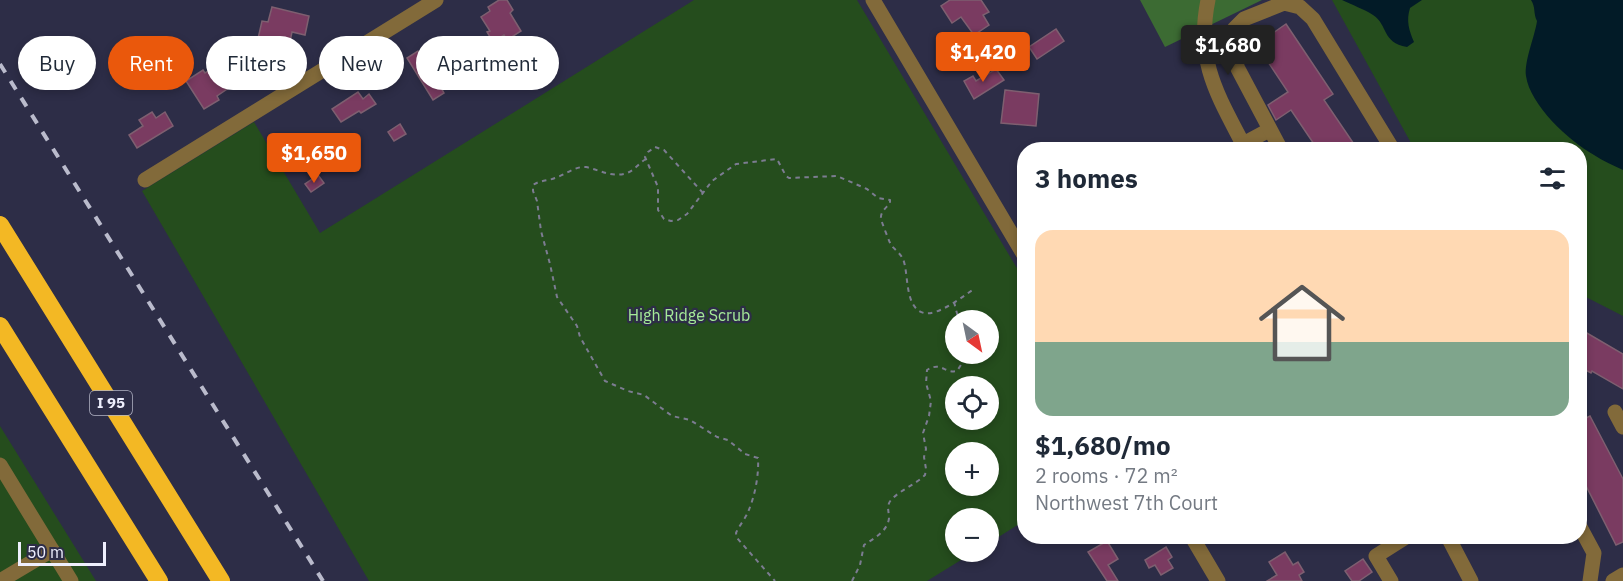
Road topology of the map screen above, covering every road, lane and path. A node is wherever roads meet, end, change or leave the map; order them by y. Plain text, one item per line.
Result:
1 (436, 0) edge
2 (873, 0) edge
3 (1208, 0) edge
4 (1269, 130) junction
5 (1242, 142) edge
6 (1252, 142) edge
7 (1276, 142) edge
8 (1388, 142) edge
9 (646, 159) junction
10 (145, 180) dead end
11 (703, 193) junction
12 (0, 225) edge
13 (1017, 243) edge
14 (974, 289) dead end
15 (954, 302) junction
16 (956, 310) edge
17 (0, 326) edge
18 (962, 364) edge
19 (1615, 412) dead end
20 (1623, 427) edge
21 (0, 465) edge
22 (1587, 540) edge
23 (1196, 544) edge
24 (1395, 544) edge
25 (1452, 544) edge
26 (52, 550) junction
27 (1623, 575) edge
28 (0, 581) edge
29 (71, 581) edge
30 (159, 581) edge
31 (221, 581) edge
32 (776, 581) edge
33 (852, 581) edge
34 (1218, 581) edge
35 (1391, 581) edge
36 (1471, 581) edge
37 (1590, 581) edge
38 (1613, 581) edge

1 - 10 street
2 - 13 street
3 - 5 street
4 - 6 street
4 - 7 street
4 - 8 street
9 - 11 path
9 - 11 path
9 - 32 path
11 - 15 path
12 - 31 highway, I 95
14 - 15 path
15 - 16 path
17 - 30 highway
18 - 33 path
19 - 20 street
21 - 26 street
22 - 37 street
23 - 34 street
24 - 35 street
25 - 36 street
26 - 28 street
26 - 29 street
27 - 38 street

